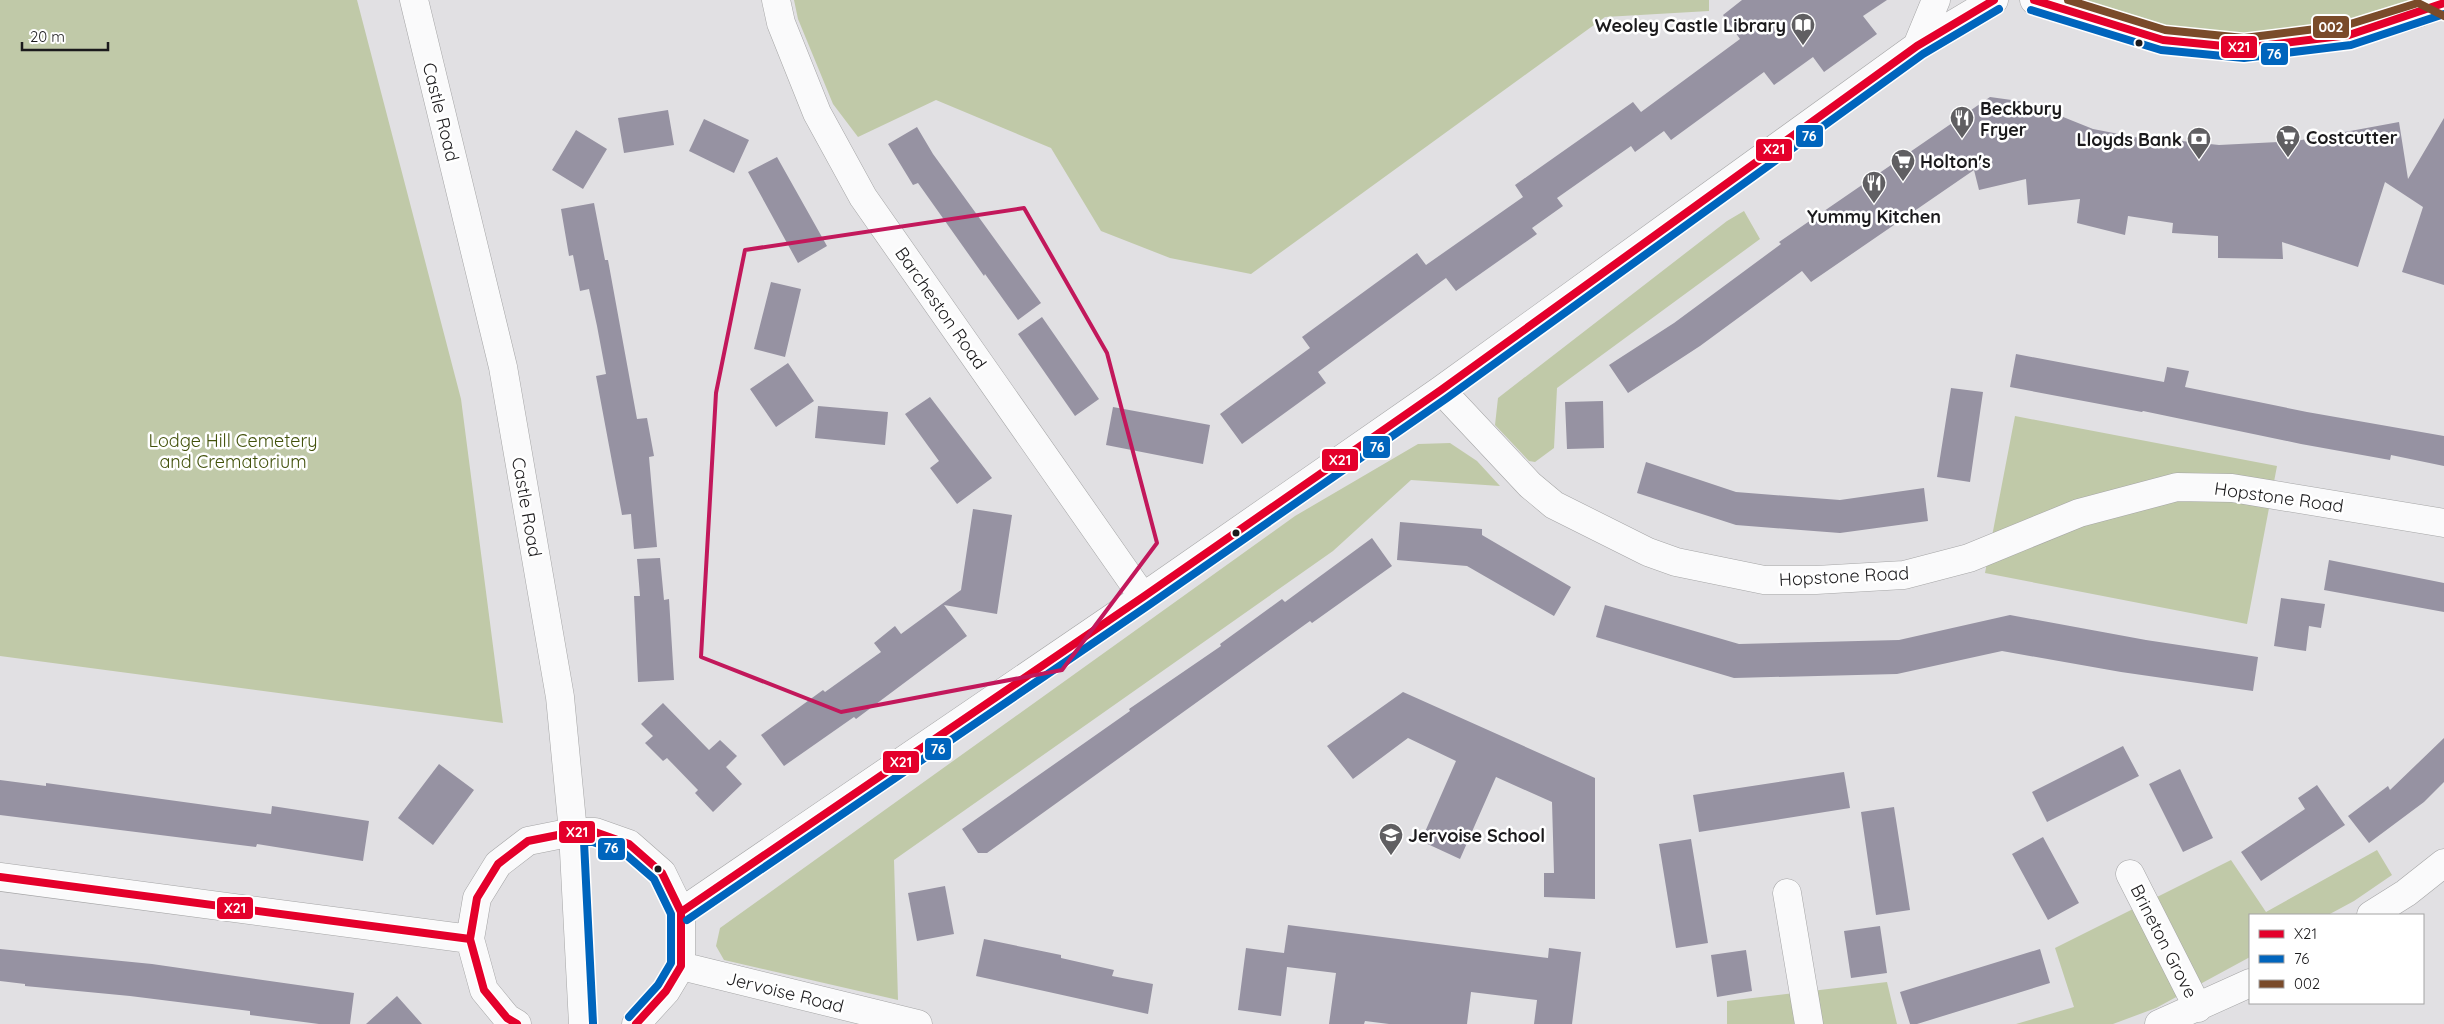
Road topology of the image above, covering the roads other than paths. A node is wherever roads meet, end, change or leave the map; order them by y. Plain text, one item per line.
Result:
1 (414, 0) edge
2 (776, 0) edge
3 (1936, 0) edge
4 (1994, 0) edge
5 (2034, 0) edge
6 (2444, 3) edge
7 (2419, 13) junction
8 (2444, 27) edge
9 (1916, 46) junction
10 (1441, 390) junction
11 (2444, 523) edge
12 (1143, 597) junction
13 (573, 832) junction
14 (2444, 863) edge
15 (2130, 874) dead end
16 (0, 877) edge
17 (1788, 893) dead end
18 (681, 912) junction
19 (2373, 914) edge
20 (470, 939) junction
21 (681, 966) junction
22 (2249, 983) edge
23 (2198, 1008) junction
24 (517, 1024) edge
25 (583, 1024) edge
26 (636, 1024) edge
27 (918, 1024) edge
28 (1809, 1024) edge
29 (2159, 1024) edge

1 - 13 street, Castle Road
2 - 12 street, Barcheston Road
3 - 9 street
4 - 9 street
5 - 7 street
6 - 7 street
7 - 8 street
9 - 10 street
10 - 11 street, Hopstone Road
10 - 12 street
12 - 18 street
13 - 18 street
13 - 20 street
13 - 25 street, Castle Road
14 - 19 street
15 - 23 street, Brineton Grove
16 - 20 street
17 - 28 street
18 - 21 street
20 - 24 street
21 - 26 street
21 - 27 street, Jervoise Road
22 - 23 street
23 - 29 street

